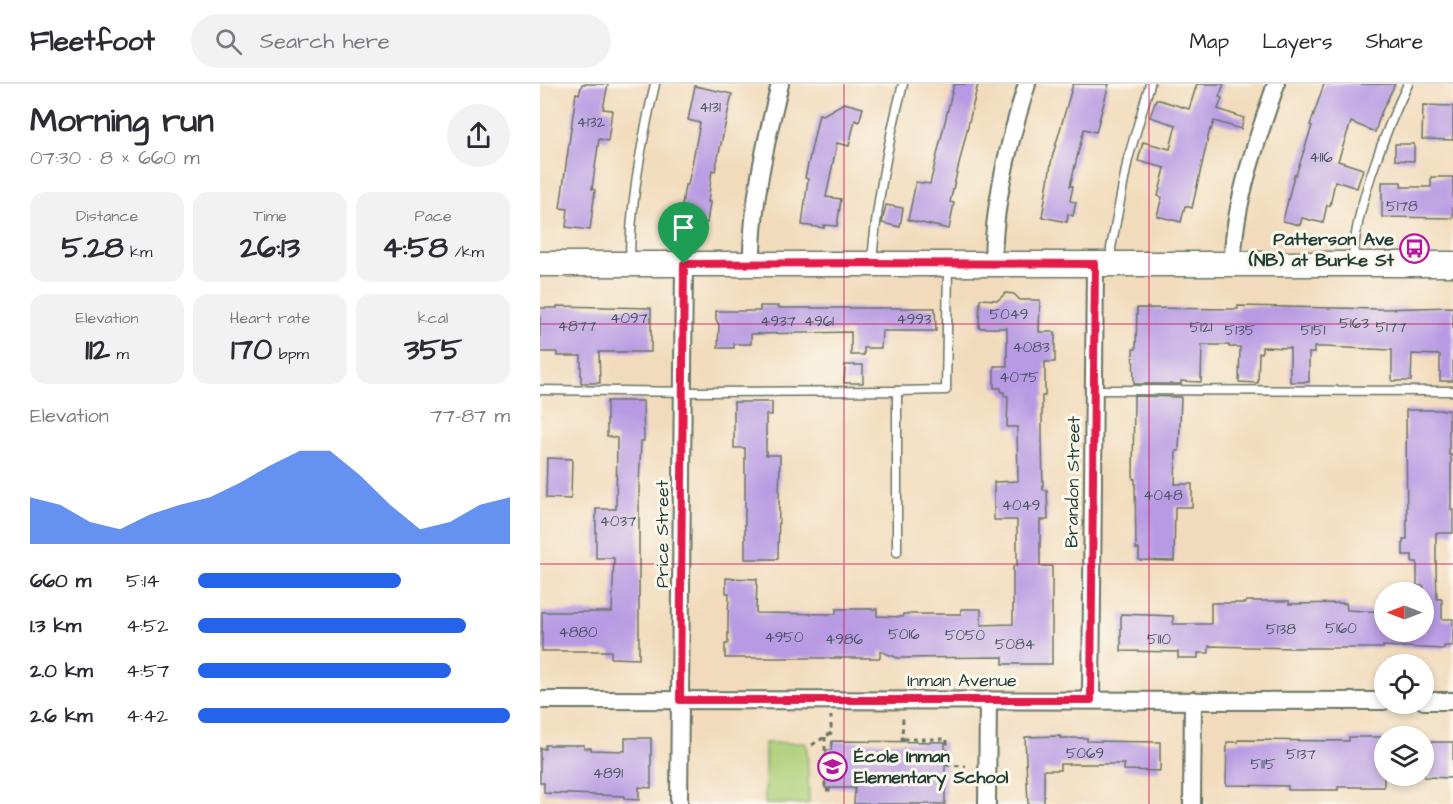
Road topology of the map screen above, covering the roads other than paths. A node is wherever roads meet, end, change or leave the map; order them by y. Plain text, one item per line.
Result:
1 (655, 84) edge
2 (780, 84) edge
3 (903, 84) edge
4 (1027, 84) edge
5 (1150, 84) edge
6 (1276, 84) edge
7 (1408, 84) edge
8 (630, 263) junction
9 (872, 263) junction
10 (540, 264) edge
11 (684, 264) junction
12 (752, 264) junction
13 (948, 264) junction
14 (993, 264) junction
15 (1103, 264) junction
16 (1233, 264) junction
17 (1353, 264) junction
18 (1453, 264) edge
19 (540, 390) edge
20 (1093, 390) junction
21 (897, 391) junction
22 (1453, 391) edge
23 (682, 392) junction
24 (897, 552) dead end
25 (540, 700) edge
26 (680, 700) junction
27 (988, 700) junction
28 (1091, 700) junction
29 (1193, 700) junction
30 (1374, 701) edge
31 (1434, 701) edge
32 (1453, 701) edge
33 (679, 804) edge
34 (987, 804) edge
35 (1192, 804) edge

1 - 8 lane
2 - 12 street
3 - 9 lane
4 - 14 street
5 - 15 lane
6 - 16 street
7 - 17 lane
8 - 10 street
8 - 11 street
9 - 12 street
9 - 13 street
11 - 12 street
11 - 23 street, Price Street
13 - 14 street
13 - 21 lane
14 - 15 street
15 - 16 street
15 - 20 street, Brandon Street
16 - 17 street
17 - 18 street
19 - 23 lane
20 - 22 lane
20 - 28 street, Brandon Street
21 - 23 lane
21 - 24 lane
23 - 26 street, Price Street
25 - 26 street, Inman Avenue
26 - 27 street, Inman Avenue
26 - 33 street, Price Street
27 - 28 street, Inman Avenue
27 - 34 street
28 - 29 street, Inman Avenue
29 - 30 street, Inman Avenue
29 - 35 street
31 - 32 street

